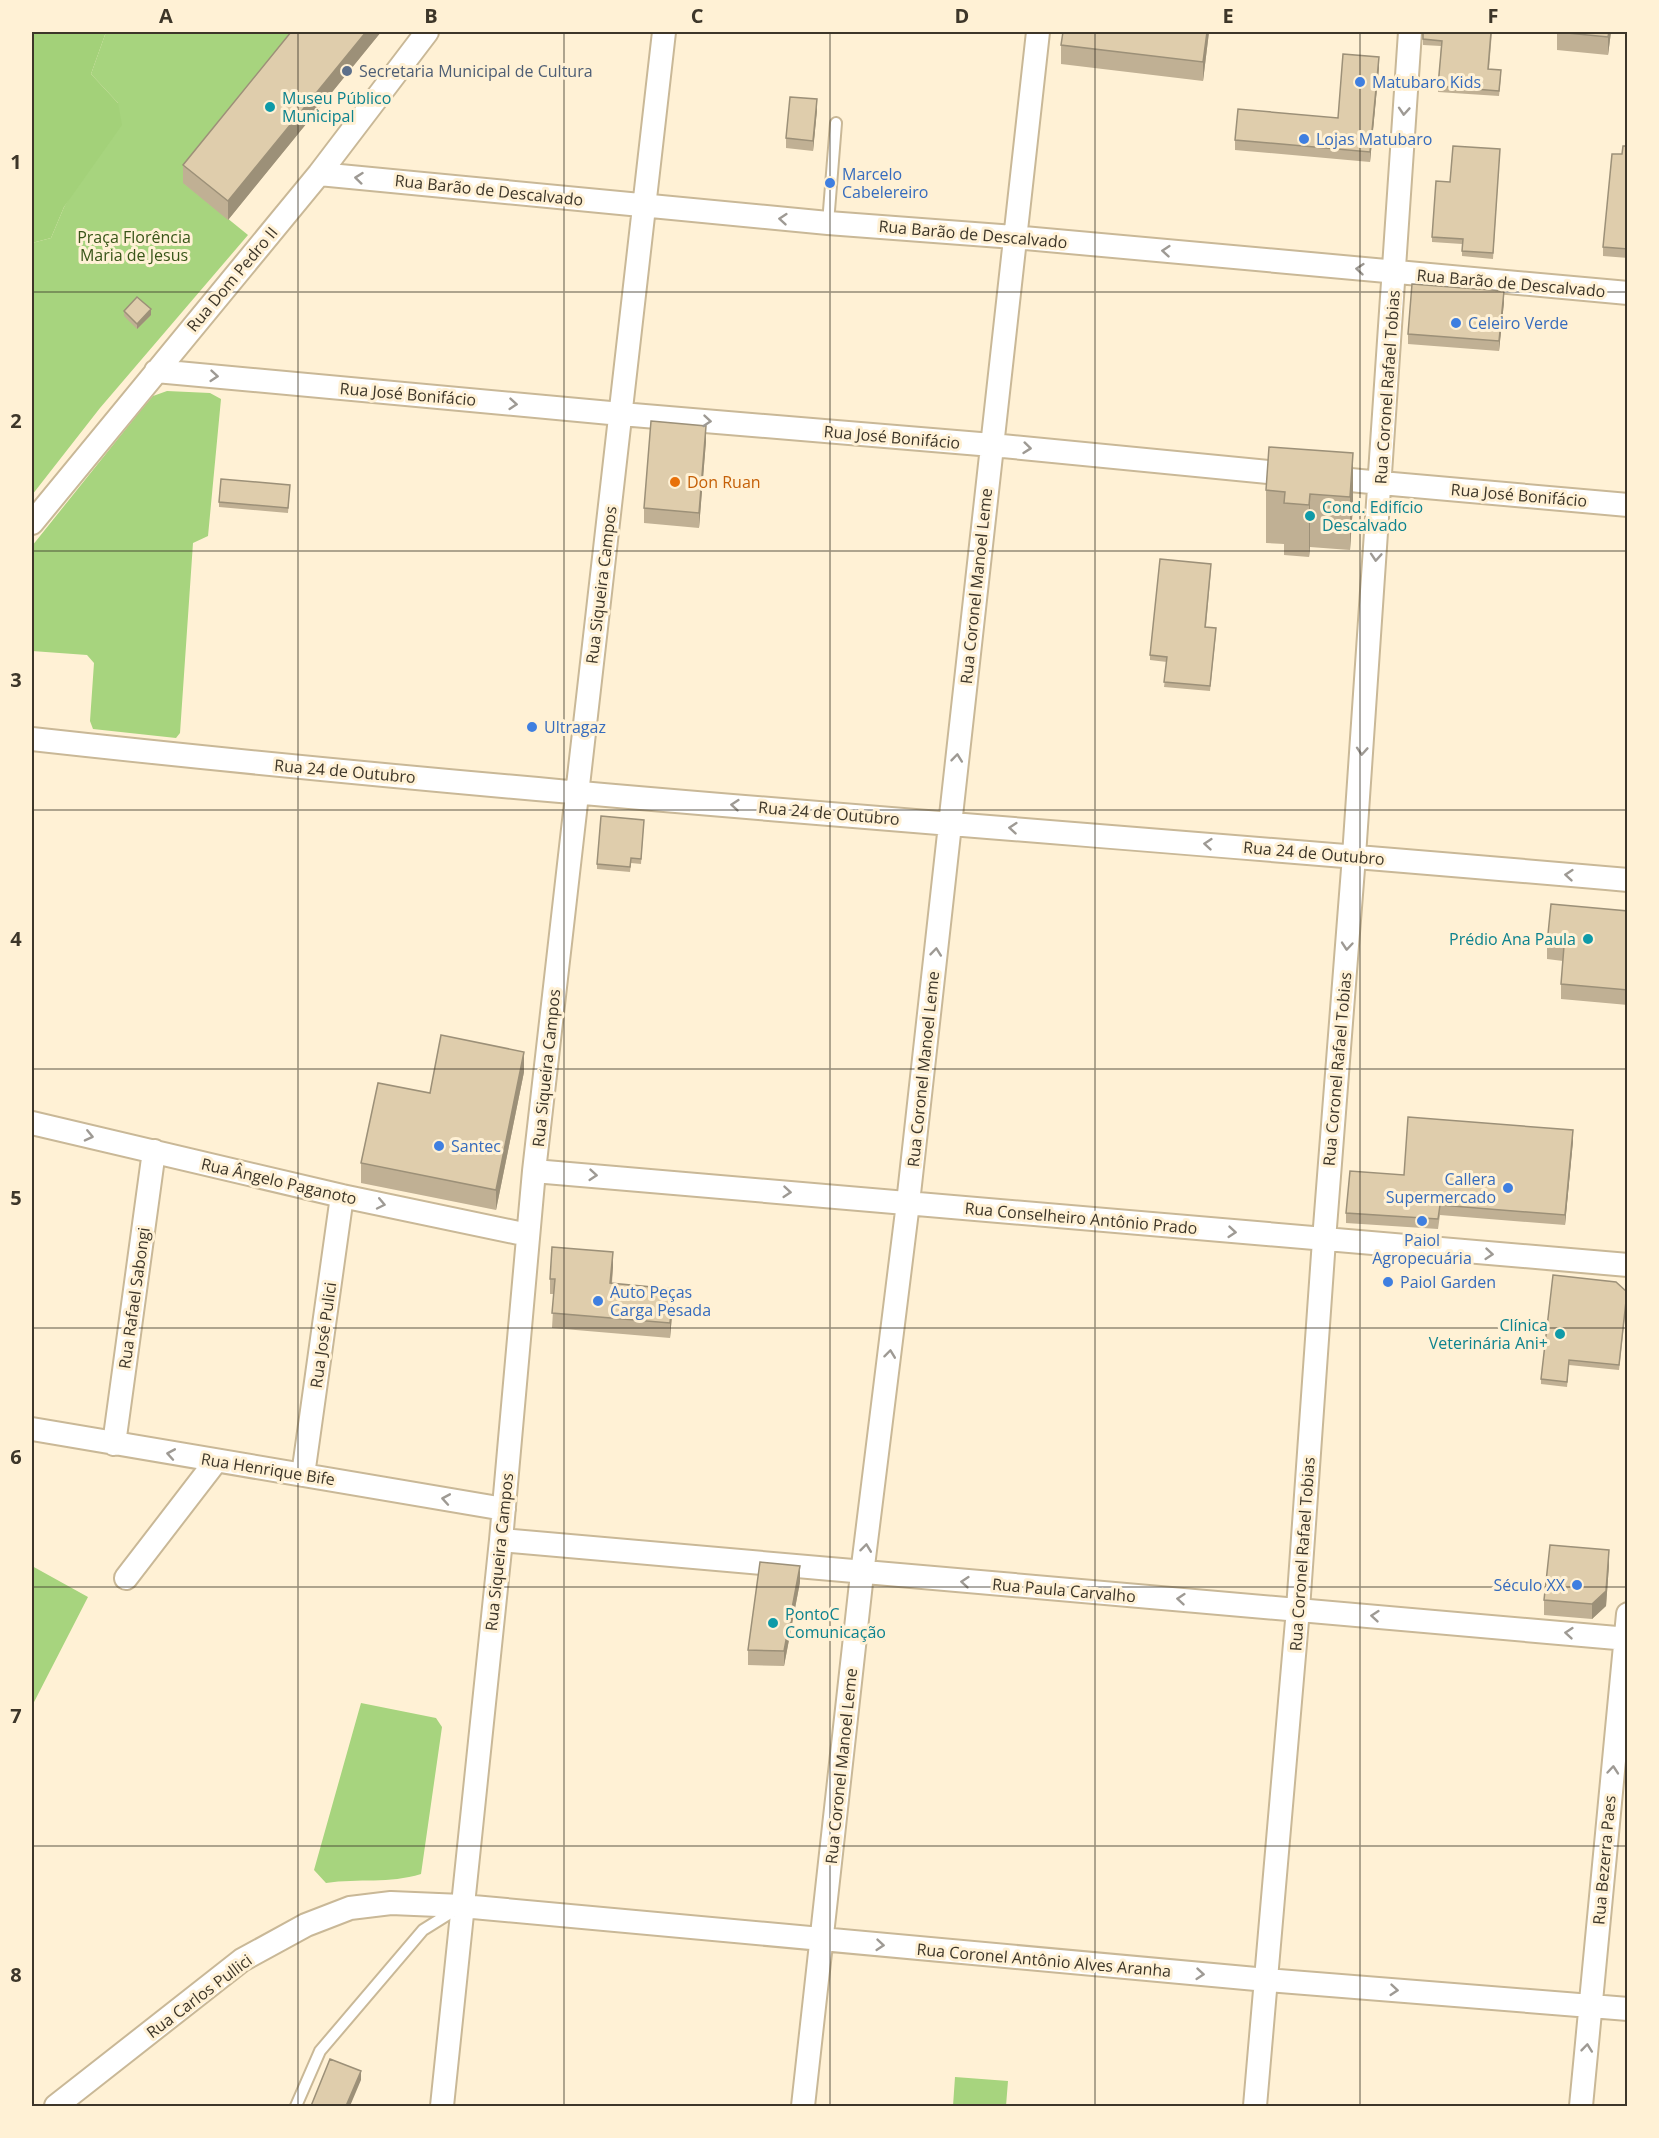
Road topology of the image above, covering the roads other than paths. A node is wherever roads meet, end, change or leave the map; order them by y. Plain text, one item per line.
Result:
1 (427, 32) edge
2 (664, 32) edge
3 (1038, 32) edge
4 (1410, 32) edge
5 (836, 123) dead end
6 (319, 174) junction
7 (645, 205) junction
8 (828, 223) junction
9 (1014, 237) junction
10 (1394, 272) junction
11 (1628, 293) edge
12 (156, 371) junction
13 (621, 414) junction
14 (992, 445) junction
15 (1381, 483) junction
16 (1628, 504) edge
17 (32, 523) edge
18 (32, 739) edge
19 (578, 793) junction
20 (950, 823) junction
21 (1354, 856) junction
22 (1628, 880) edge
23 (32, 1123) edge
24 (154, 1151) junction
25 (534, 1171) junction
26 (342, 1196) junction
27 (908, 1203) junction
28 (528, 1235) junction
29 (1324, 1240) junction
30 (1628, 1265) edge
31 (32, 1429) edge
32 (114, 1444) junction
33 (216, 1461) junction
34 (303, 1475) junction
35 (504, 1509) junction
36 (501, 1540) junction
37 (862, 1574) junction
38 (126, 1578) dead end
39 (1298, 1609) junction
40 (1628, 1614) edge
41 (1626, 1639) edge
42 (462, 1906) junction
43 (822, 1940) junction
44 (1267, 1980) junction
45 (1591, 2006) junction
46 (1628, 2009) edge
47 (56, 2106) edge
48 (296, 2106) edge
49 (442, 2106) edge
50 (803, 2106) edge
51 (1256, 2106) edge
52 (1581, 2106) edge

1 - 6 street, Rua Dom Pedro II
2 - 7 street, Rua Siqueira Campos
3 - 9 street, Rua Coronel Manoel Leme
4 -> 10 street, Rua Coronel Rafael Tobias
5 - 8 lane
7 -> 6 street, Rua Barão de Descalvado
6 - 12 street, Rua Dom Pedro II
8 -> 7 street, Rua Barão de Descalvado
7 - 13 street, Rua Siqueira Campos
8 - 9 street, Rua Barão de Descalvado
10 -> 9 street, Rua Barão de Descalvado
9 - 14 street, Rua Coronel Manoel Leme
10 - 11 street, Rua Barão de Descalvado
10 - 15 street, Rua Coronel Rafael Tobias
12 -> 13 street, Rua José Bonifácio
12 - 17 street, Rua Dom Pedro II
13 -> 14 street, Rua José Bonifácio
13 - 19 street, Rua Siqueira Campos
14 -> 15 street, Rua José Bonifácio
20 -> 14 street, Rua Coronel Manoel Leme
15 - 16 street, Rua José Bonifácio
15 -> 21 street, Rua Coronel Rafael Tobias
18 - 19 street, Rua 24 de Outubro
20 -> 19 street, Rua 24 de Outubro
19 - 25 street, Rua Siqueira Campos
21 -> 20 street, Rua 24 de Outubro
27 -> 20 street, Rua Coronel Manoel Leme
22 -> 21 street, Rua 24 de Outubro
21 -> 29 street, Rua Coronel Rafael Tobias
23 -> 24 street, Rua Ângelo Paganoto
24 - 26 street, Rua Ângelo Paganoto
24 - 32 street, Rua Rafael Sabongi
25 -> 27 street, Rua Conselheiro Antônio Prado
25 - 28 street, Rua Siqueira Campos
26 -> 28 street, Rua Ângelo Paganoto
26 - 34 street, Rua José Pulici
27 -> 29 street, Rua Conselheiro Antônio Prado
37 -> 27 street, Rua Coronel Manoel Leme
28 - 35 street, Rua Siqueira Campos
29 -> 30 street, Rua Conselheiro Antônio Prado
29 - 39 street, Rua Coronel Rafael Tobias
31 - 32 street, Rua Henrique Bife
33 -> 32 street, Rua Henrique Bife
33 - 34 street, Rua Henrique Bife
33 - 38 street
35 -> 34 street, Rua Henrique Bife
35 - 36 street, Rua Siqueira Campos
36 - 37 street, Rua Paula Carvalho
36 - 42 street, Rua Siqueira Campos
39 -> 37 street, Rua Paula Carvalho
37 - 43 street, Rua Coronel Manoel Leme
41 -> 39 street, Rua Paula Carvalho
39 - 44 street, Rua Coronel Rafael Tobias
40 - 41 street, Rua Bezerra Paes
45 -> 41 street, Rua Bezerra Paes
42 - 43 street, Rua Coronel Antônio Alves Aranha
42 - 47 street, Rua Carlos Pullici
42 - 48 lane
42 - 49 street, Rua Siqueira Campos
43 -> 44 street, Rua Coronel Antônio Alves Aranha
43 - 50 street, Rua Coronel Manoel Leme
44 -> 45 street, Rua Coronel Antônio Alves Aranha
44 - 51 street, Rua Coronel Rafael Tobias
45 - 46 street, Rua Coronel Antônio Alves Aranha
52 -> 45 street, Rua Bezerra Paes

